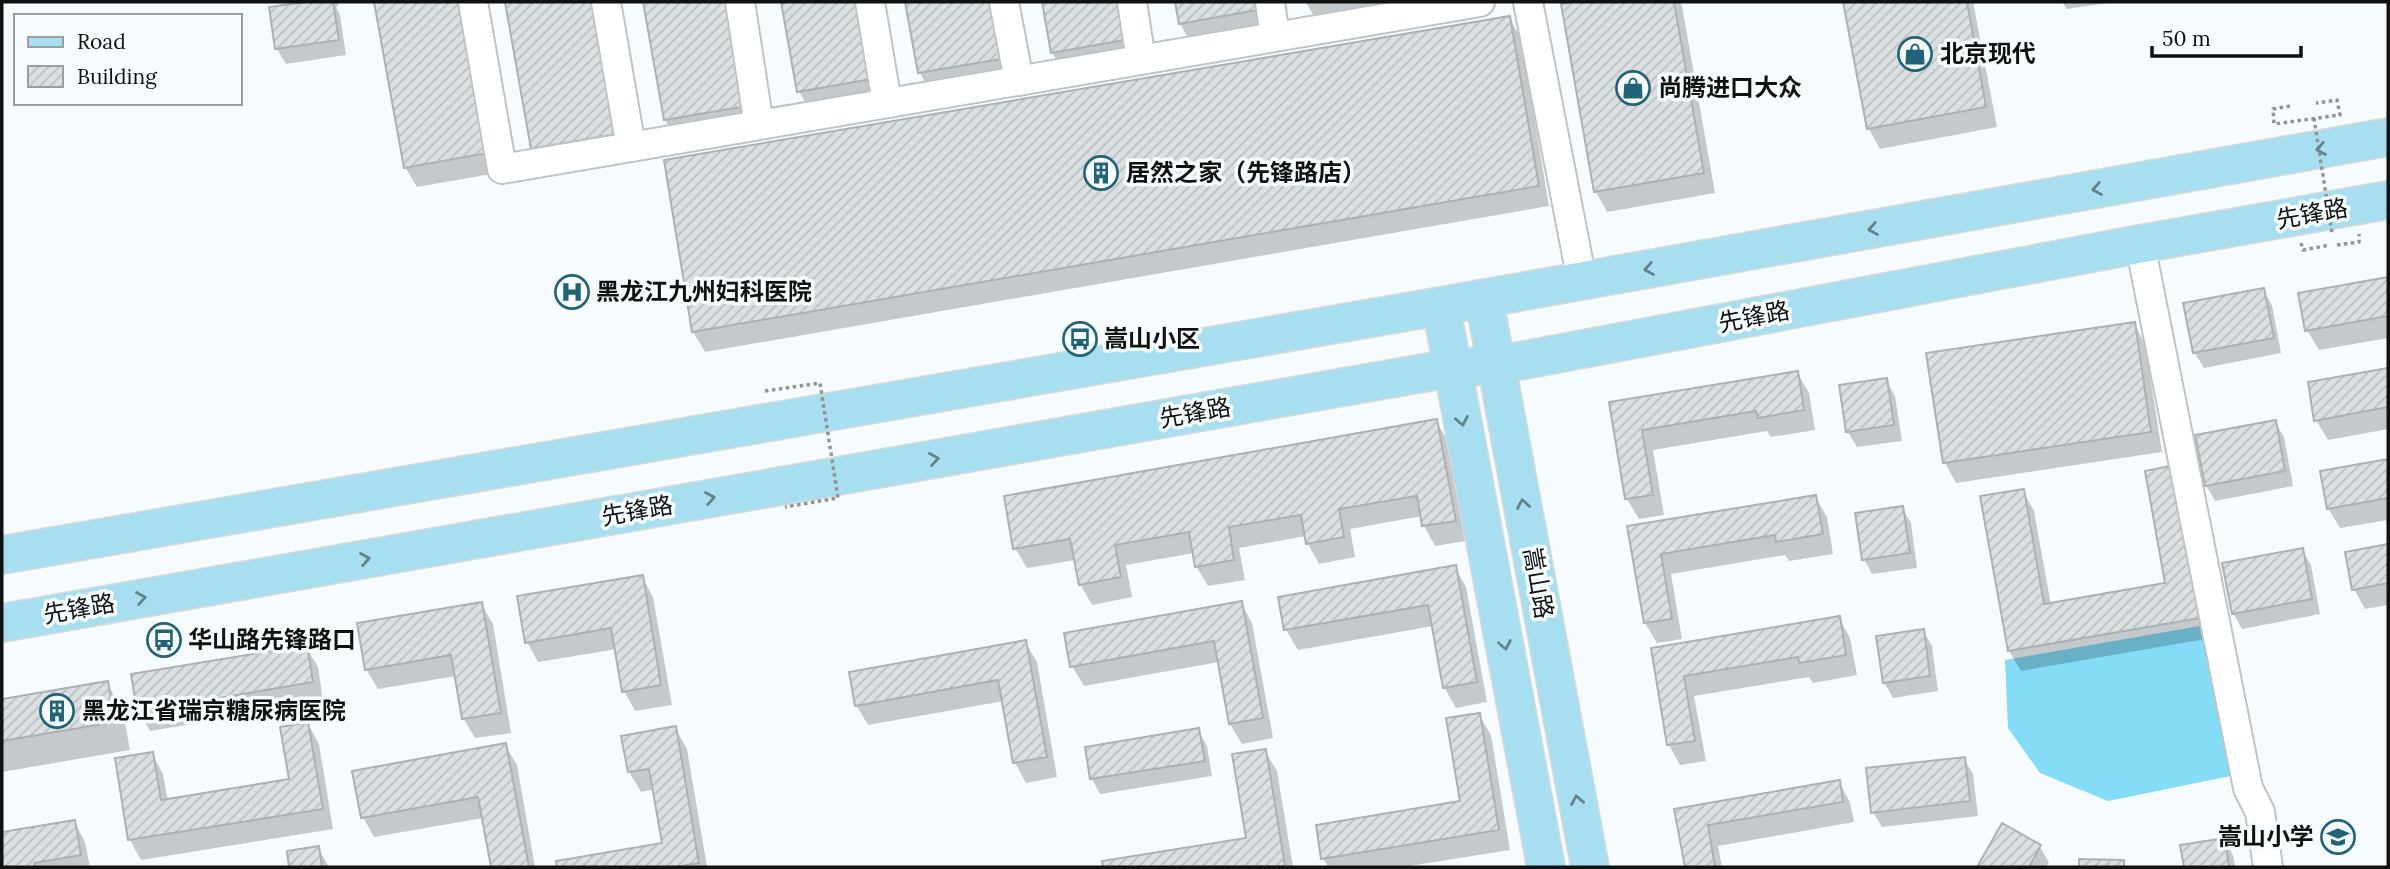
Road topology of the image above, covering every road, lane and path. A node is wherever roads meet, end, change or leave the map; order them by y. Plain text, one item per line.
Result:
1 (472, 2) edge
2 (606, 2) edge
3 (740, 2) edge
4 (870, 2) edge
5 (1004, 2) edge
6 (1132, 2) edge
7 (1270, 2) edge
8 (1480, 2) edge
9 (1528, 2) edge
10 (1413, 7) edge
11 (1275, 37) junction
12 (1141, 60) junction
13 (1019, 81) junction
14 (887, 103) junction
15 (2316, 103) dead end
16 (2290, 106) dead end
17 (2314, 118) junction
18 (759, 125) junction
19 (2388, 137) edge
20 (631, 147) junction
21 (2388, 200) edge
22 (2332, 233) dead end
23 (2140, 244) junction
24 (1582, 281) junction
25 (1484, 299) junction
26 (1441, 306) junction
27 (1498, 365) junction
28 (1452, 368) junction
29 (765, 391) dead end
30 (785, 507) dead end
31 (2, 555) edge
32 (2, 623) edge
33 (1546, 867) edge
34 (1590, 867) edge
35 (2268, 867) edge

1 - 20 street
2 - 20 street
3 - 18 street
4 - 14 street
5 - 13 street
6 - 12 street
7 - 11 street
8 - 10 street
9 - 24 street
10 - 11 street
11 - 12 street
12 - 13 street
13 - 14 street
14 - 18 street
15 - 17 path
16 - 17 path
17 - 22 path, bridge
18 - 20 street
19 -> 24 main road
21 - 23 main road, 先锋路
23 - 27 main road, 先锋路
23 - 35 street
24 - 25 main road
25 - 26 main road
25 - 27 main road, 嵩山路
26 - 28 main road, 嵩山路
26 - 31 main road
27 - 28 main road, 先锋路
34 -> 27 main road, 嵩山路
32 -> 28 main road, 先锋路
28 -> 33 main road, 嵩山路
29 - 30 path, bridge

